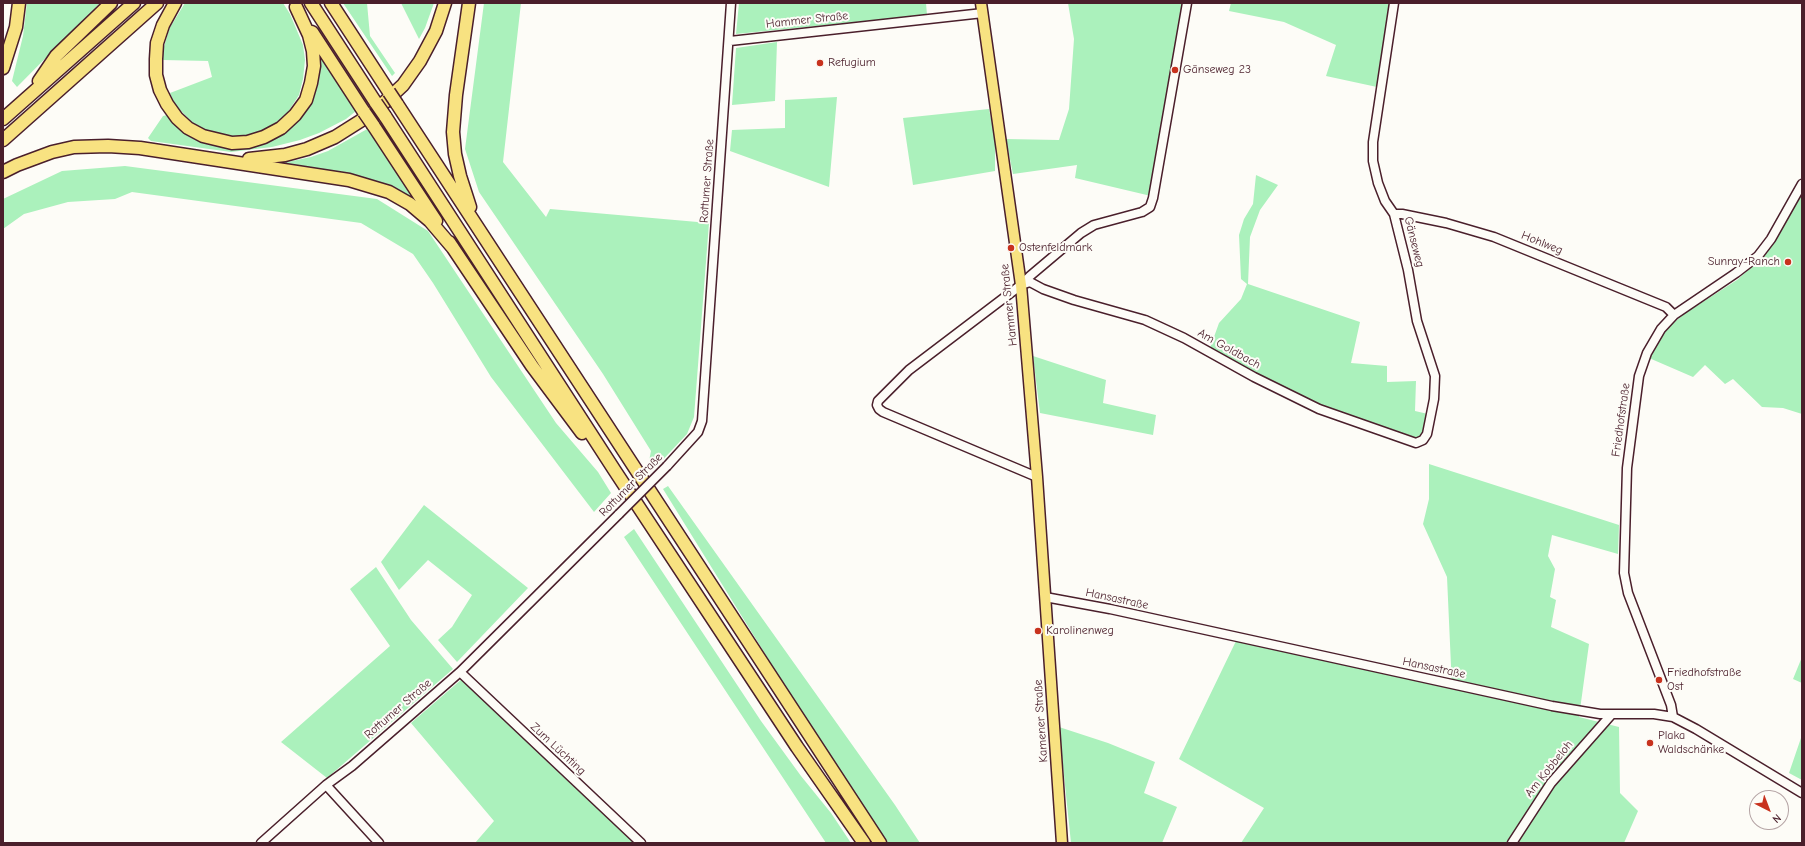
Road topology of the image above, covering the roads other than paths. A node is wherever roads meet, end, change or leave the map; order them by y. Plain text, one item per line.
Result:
1 (19, 3) edge
2 (111, 3) edge
3 (134, 3) edge
4 (157, 3) edge
5 (175, 3) edge
6 (311, 3) edge
7 (331, 3) edge
8 (445, 3) edge
9 (468, 3) edge
10 (731, 3) edge
11 (1187, 3) edge
12 (1394, 3) edge
13 (294, 5) edge
14 (982, 8) edge
15 (730, 41) junction
16 (3, 68) edge
17 (25, 100) junction
18 (3, 119) edge
19 (3, 140) edge
20 (216, 159) junction
21 (3, 172) edge
22 (1802, 184) edge
23 (1394, 214) junction
24 (477, 226) junction
25 (453, 248) junction
26 (1021, 285) junction
27 (1674, 315) junction
28 (1423, 440) joint
29 (615, 471) junction
30 (1037, 477) junction
31 (1045, 597) junction
32 (460, 672) junction
33 (1611, 715) junction
34 (1673, 717) junction
35 (326, 784) junction
36 (1802, 793) edge
37 (261, 843) edge
38 (379, 843) edge
39 (641, 843) edge
40 (864, 843) edge
41 (880, 843) edge
42 (1062, 843) edge
43 (1512, 843) edge

1 - 16 highway
2 - 17 highway
3 - 17 highway
4 - 19 highway
5 - 13 highway
6 - 29 highway, bridge
7 - 24 highway, bridge
8 - 20 highway
9 - 24 highway
10 - 15 street, Rottumer Straße
11 - 26 street
12 - 23 street, Gänseweg
13 - 25 highway, bridge
14 - 15 street, Hammer Straße
14 - 26 main road, Hammer Straße
15 - 32 street, Rottumer Straße, bridge
17 - 18 highway
20 - 21 highway
20 - 25 highway
22 - 27 street, Friedhofstraße
23 - 27 street, Hohlweg
23 - 28 street, Gänseweg
24 - 41 highway
25 - 29 highway
26 - 28 street, Am Goldbach
26 - 30 main road, Hammer Straße
26 - 30 street
27 - 34 street, Friedhofstraße
29 - 40 highway
30 - 31 main road, Hammer Straße
31 - 33 street, Hansastraße
31 - 42 main road, Kamener Straße
32 - 35 street, Rottumer Straße
32 - 39 street, Zum Lüchting
33 - 34 street, Hansastraße
33 - 43 street, Am Kobbeloh
34 - 36 street, Hansastraße
35 - 37 street, Rottumer Straße
35 - 38 street

